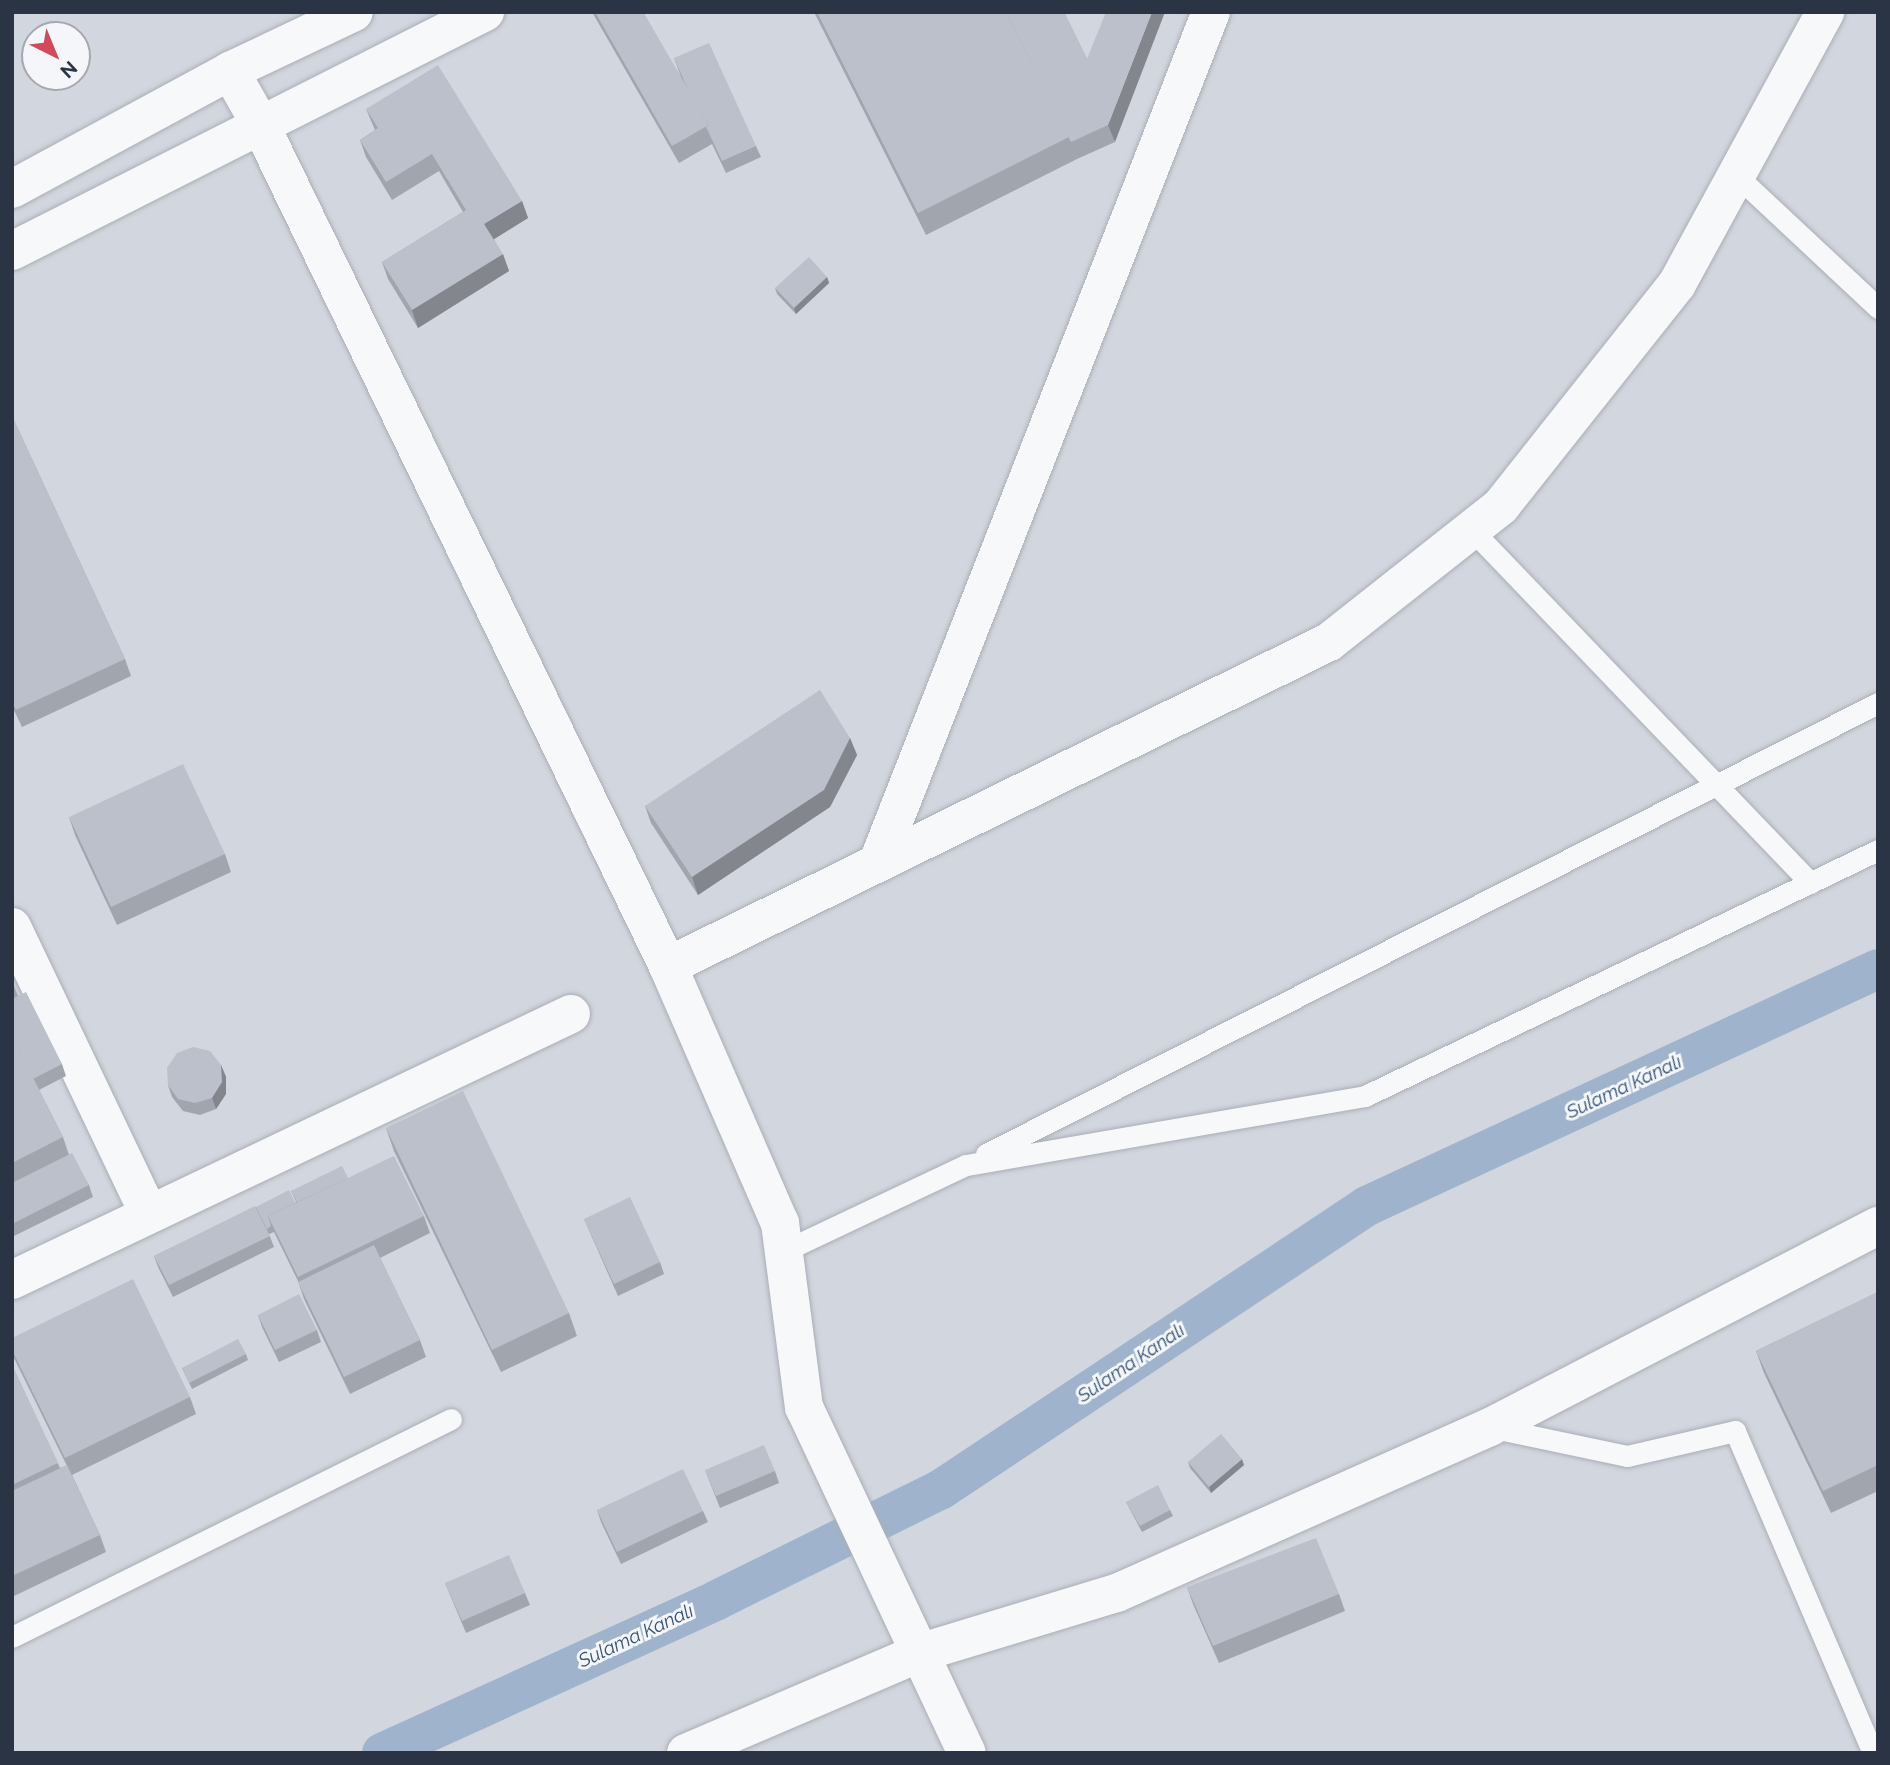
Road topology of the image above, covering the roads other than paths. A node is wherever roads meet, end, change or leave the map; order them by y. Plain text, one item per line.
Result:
1 (354, 12) edge
2 (485, 12) edge
3 (1211, 12) edge
4 (1825, 12) edge
5 (230, 71) junction
6 (260, 124) junction
7 (1736, 175) junction
8 (12, 189) edge
9 (12, 251) edge
10 (1878, 308) edge
11 (1472, 530) junction
12 (1878, 703) edge
13 (1715, 784) junction
14 (1878, 850) edge
15 (878, 862) junction
16 (1810, 883) junction
17 (12, 927) edge
18 (668, 966) junction
19 (571, 1014) dead end
20 (965, 1165) junction
21 (148, 1212) junction
22 (1878, 1226) edge
23 (784, 1251) junction
24 (12, 1280) edge
25 (451, 1419) dead end
26 (1490, 1427) junction
27 (12, 1637) edge
28 (919, 1653) junction
29 (686, 1753) edge
30 (967, 1753) edge
31 (1872, 1753) edge

1 - 5 street
2 - 6 street
3 - 15 street
4 - 7 street
5 - 6 street
5 - 8 street
6 - 9 street
6 - 18 street
7 - 10 lane
7 - 11 street
11 - 13 lane
11 - 15 street
12 - 13 lane
13 - 16 lane
13 - 20 lane
14 - 16 lane
15 - 18 street
16 - 20 lane
17 - 21 street
18 - 23 street
19 - 21 street
20 - 23 lane
21 - 24 street
22 - 26 street
23 - 28 street
25 - 27 lane
26 - 28 street
26 - 31 lane
28 - 29 street
28 - 30 street

